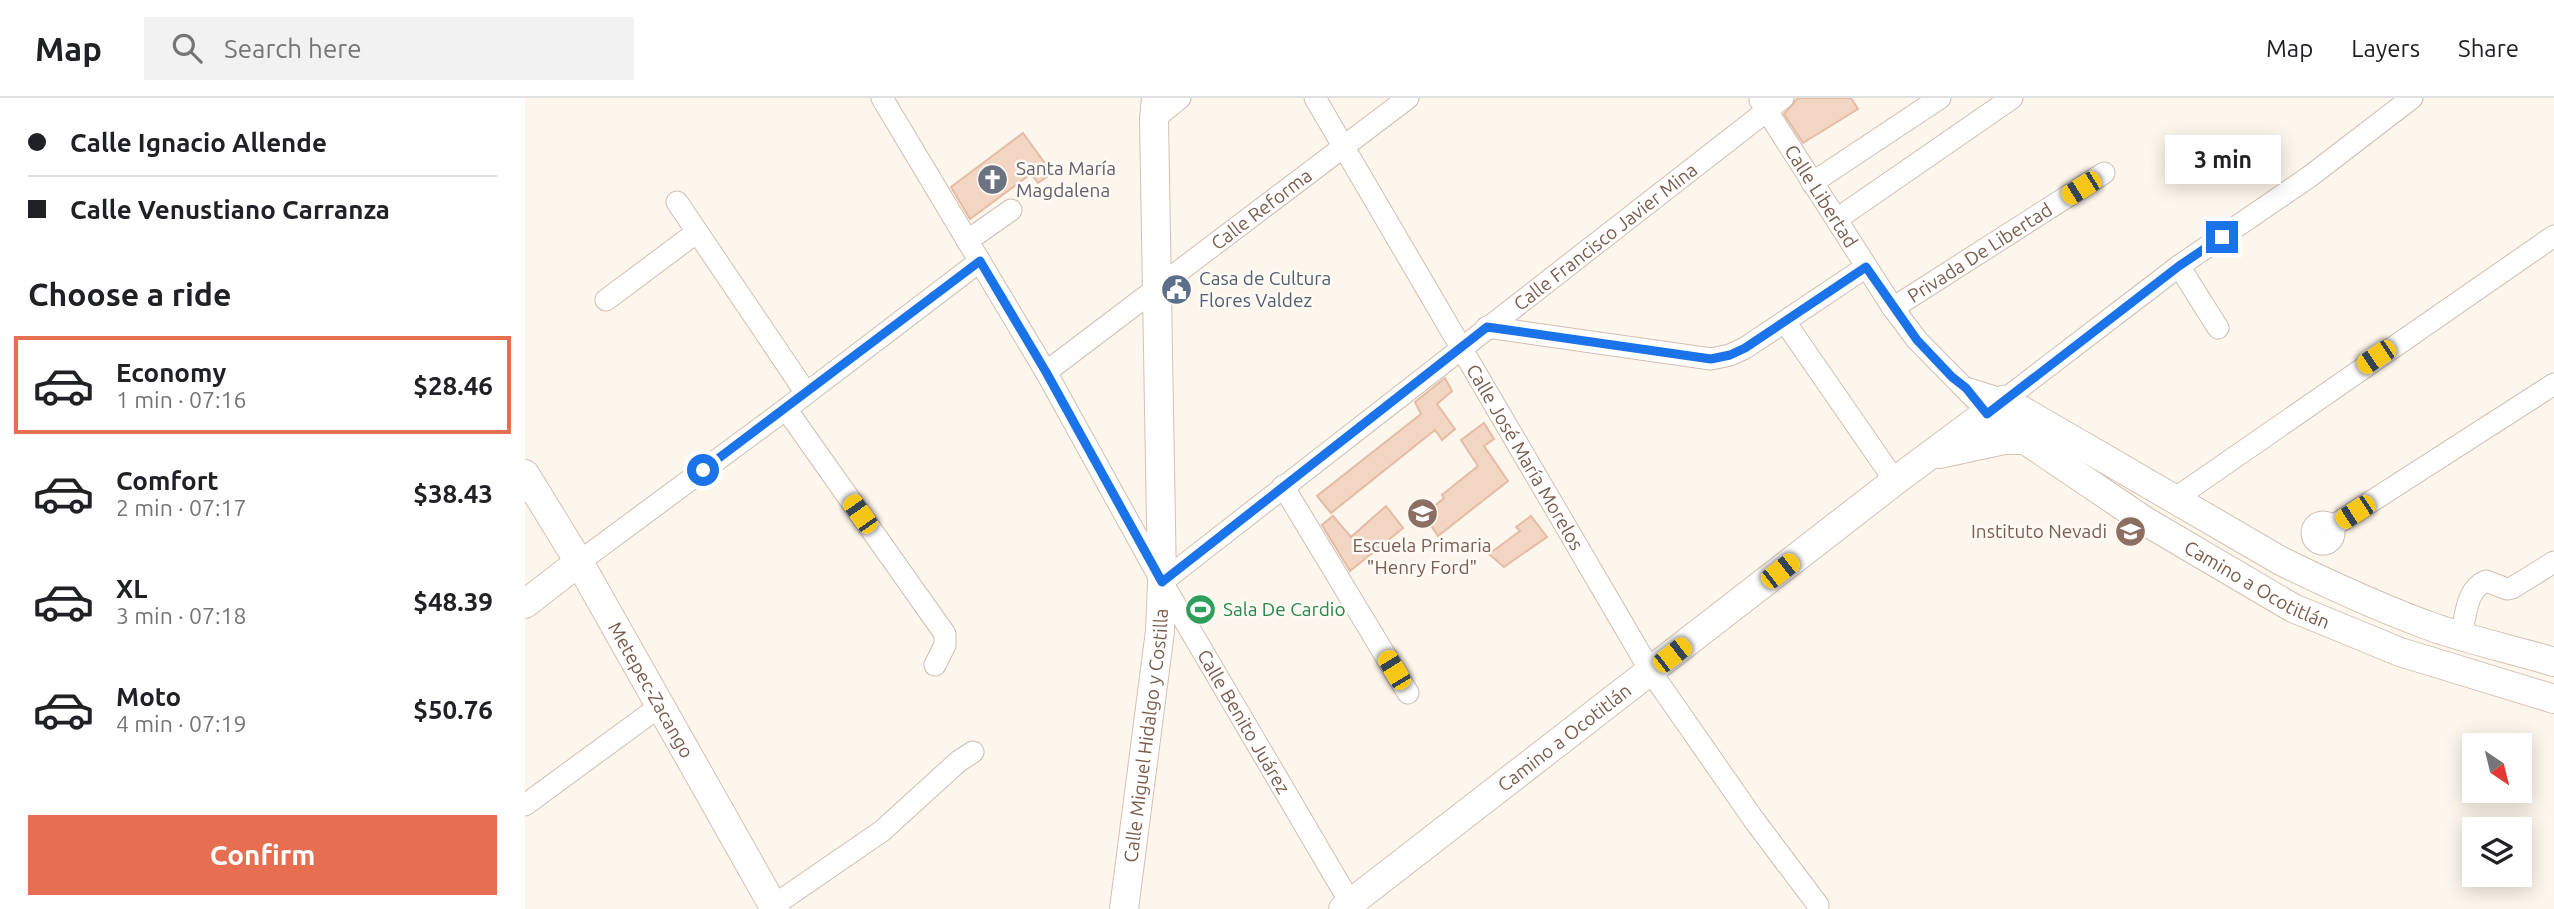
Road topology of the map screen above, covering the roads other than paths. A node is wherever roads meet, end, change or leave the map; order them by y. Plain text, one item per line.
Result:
1 (882, 98) edge
2 (1180, 98) edge
3 (1315, 98) edge
4 (1408, 98) edge
5 (1940, 98) edge
6 (2012, 98) edge
7 (2412, 98) edge
8 (1769, 102) edge
9 (1155, 108) edge
10 (1344, 145) junction
11 (2104, 173) dead end
12 (1812, 183) junction
13 (677, 202) dead end
14 (1011, 210) dead end
15 (1837, 219) junction
16 (697, 232) junction
17 (2554, 236) edge
18 (967, 241) junction
19 (980, 261) junction
20 (2179, 266) junction
21 (1866, 267) junction
22 (1156, 288) junction
23 (606, 300) dead end
24 (1892, 308) junction
25 (1785, 322) junction
26 (1487, 327) junction
27 (2218, 328) dead end
28 (1462, 348) junction
29 (1046, 372) junction
30 (2554, 384) edge
31 (806, 393) junction
32 (1996, 407) junction
33 (786, 409) junction
34 (2027, 440) junction
35 (1927, 457) junction
36 (525, 474) edge
37 (1895, 481) junction
38 (1283, 486) junction
39 (2176, 498) junction
40 (2281, 561) junction
41 (579, 562) junction
42 (2554, 562) edge
43 (1162, 582) junction
44 (525, 604) edge
45 (2461, 635) junction
46 (2554, 662) edge
47 (935, 665) dead end
48 (1651, 672) junction
49 (1408, 693) dead end
50 (2554, 699) edge
51 (660, 706) junction
52 (973, 752) dead end
53 (525, 805) edge
54 (1818, 905) dead end
55 (774, 907) edge
56 (1349, 907) edge
57 (1124, 909) edge

1 - 18 street, Calle Benito Juárez
2 - 9 street
3 - 10 street, Calle José María Morelos
4 - 10 street, Calle Reforma
5 - 12 street
6 - 15 street
7 - 20 street
8 - 12 street, Calle Libertad
8 - 26 street, Calle Francisco Javier Mina
9 - 22 main road, Calle Miguel Hidalgo y Costilla
10 - 22 street, Calle Reforma
10 - 28 street, Calle José María Morelos
11 - 24 street, Privada De Libertad
12 - 15 street, Calle Libertad
13 - 16 street
14 - 18 street
15 - 21 street, Calle Libertad
16 - 23 street
16 - 31 street
17 - 39 street
18 - 19 street, Calle Benito Juárez
19 - 29 street, Calle Benito Juárez
19 - 31 street
20 - 27 street
20 - 32 street
21 - 24 street, Calle Libertad
21 - 25 street
22 - 29 street, Calle Reforma
22 - 43 main road, Calle Miguel Hidalgo y Costilla
24 - 32 street, Calle Libertad
25 - 26 street
25 - 37 street
26 - 28 street, Calle Francisco Javier Mina
28 - 38 street, Calle Francisco Javier Mina
28 - 48 street, Calle José María Morelos
29 - 43 street, Calle Benito Juárez
30 - 40 street
31 - 33 street
32 - 34 main road, Camino a Ocotitlán
32 - 35 main road, Camino a Ocotitlán
32 - 39 main road, Camino a Ocotitlán
33 - 41 street
33 - 47 street
34 - 35 main road
34 - 50 main road, Camino a Ocotitlán
35 - 37 main road, Camino a Ocotitlán
36 - 41 main road, Metepec-Zacango
37 - 48 main road, Camino a Ocotitlán
38 - 43 street, Calle Francisco Javier Mina
38 - 49 street
39 - 40 main road, Camino a Ocotitlán
40 - 45 main road, Camino a Ocotitlán
41 - 44 main road
41 - 51 main road, Metepec-Zacango
42 - 45 street
43 - 56 street, Calle Benito Juárez
43 - 57 main road, Calle Miguel Hidalgo y Costilla
45 - 46 main road, Camino a Ocotitlán
48 - 54 street, Calle José María Morelos
48 - 56 main road, Camino a Ocotitlán
51 - 53 street
51 - 55 main road, Metepec-Zacango
52 - 55 street

